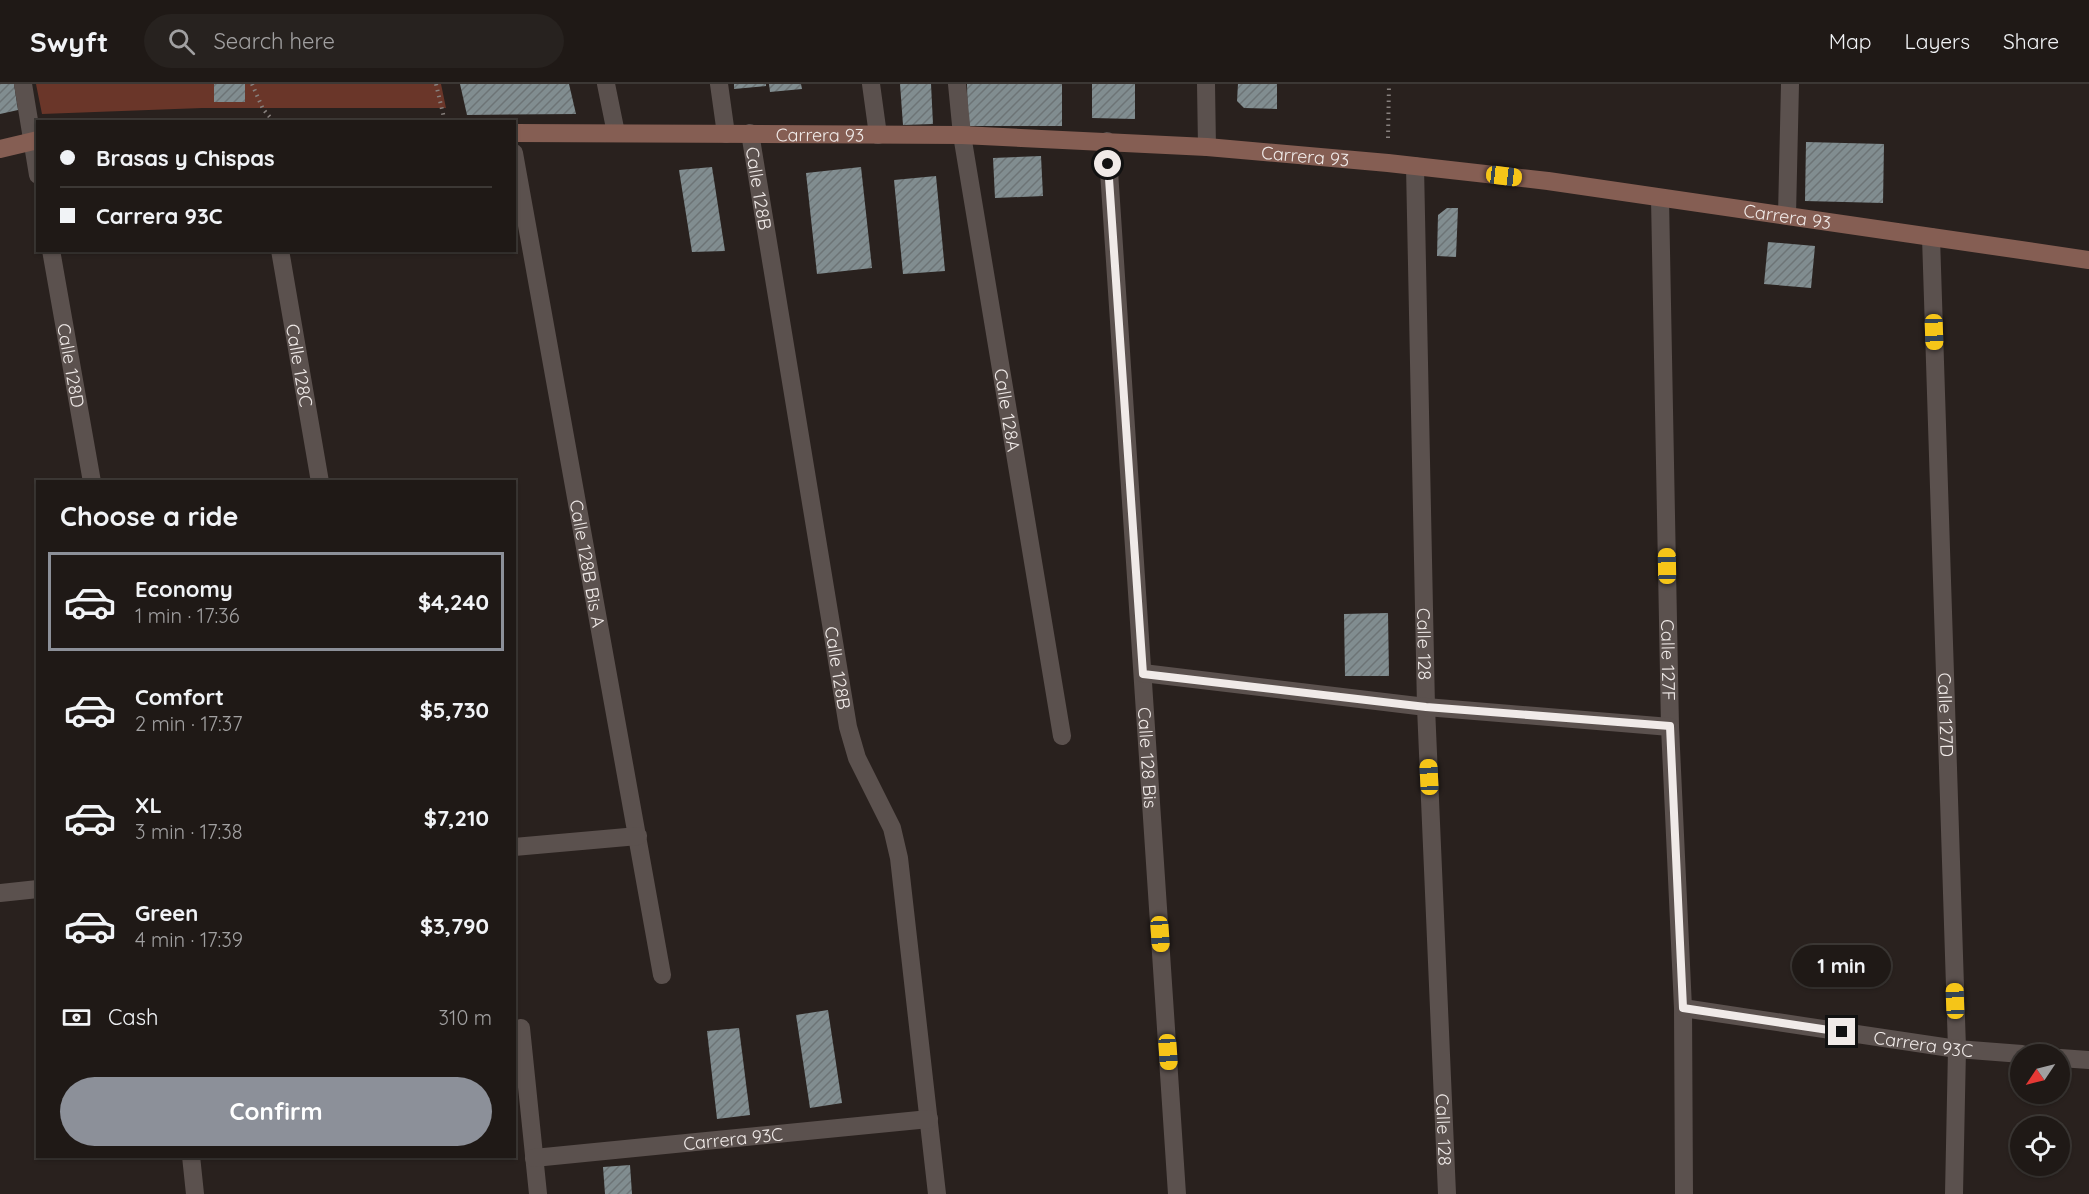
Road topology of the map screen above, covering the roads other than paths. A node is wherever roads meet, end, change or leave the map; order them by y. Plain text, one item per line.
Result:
1 (23, 84) edge
2 (606, 84) edge
3 (719, 84) edge
4 (871, 84) edge
5 (957, 84) edge
6 (1206, 84) edge
7 (1790, 84) edge
8 (516, 133) edge
9 (616, 133) junction
10 (750, 133) junction
11 (726, 134) junction
12 (878, 135) junction
13 (962, 135) junction
14 (34, 140) edge
15 (1107, 141) junction
16 (1207, 147) junction
17 (0, 149) edge
18 (36, 158) edge
19 (516, 164) edge
20 (1415, 166) junction
21 (1660, 198) junction
22 (1787, 215) junction
23 (1931, 237) junction
24 (51, 252) edge
25 (280, 252) edge
26 (2089, 260) edge
27 (92, 480) edge
28 (320, 480) edge
29 (1143, 674) junction
30 (1426, 707) junction
31 (1670, 726) junction
32 (1062, 736) dead end
33 (638, 836) junction
34 (516, 847) edge
35 (36, 889) edge
36 (0, 893) edge
37 (662, 975) dead end
38 (1683, 1008) junction
39 (521, 1028) dead end
40 (1957, 1049) junction
41 (2010, 1053) edge
42 (2070, 1059) edge
43 (2089, 1060) edge
44 (929, 1119) junction
45 (191, 1158) edge
46 (534, 1158) junction
47 (195, 1194) edge
48 (538, 1194) edge
49 (937, 1194) edge
50 (1177, 1194) edge
51 (1447, 1194) edge
52 (1684, 1194) edge
53 (1954, 1194) edge

1 - 14 street
2 - 9 street
3 - 11 street, Calle 128B
4 - 12 street
5 - 13 street, Calle 128A
6 - 16 street
7 - 22 street
8 - 9 street, Carrera 93
9 - 11 street, Carrera 93
10 - 11 street, Carrera 93
10 - 12 street, Carrera 93
10 - 44 street, Calle 128B
12 - 13 street, Carrera 93
13 - 15 street, Carrera 93
13 - 32 street, Calle 128A
14 - 17 street
14 - 18 street
15 - 16 street, Carrera 93
15 - 29 street, Calle 128 Bis
16 - 20 street, Carrera 93
19 - 33 street, Calle 128B Bis A
20 - 21 street, Carrera 93
20 - 30 street, Calle 128
21 - 22 street, Carrera 93
21 - 31 street, Calle 127F
22 - 23 street, Carrera 93
23 - 26 street, Carrera 93
23 - 40 street, Calle 127D
24 - 27 street, Calle 128D
25 - 28 street, Calle 128C
29 - 30 street
29 - 50 street, Calle 128 Bis
30 - 31 street
30 - 51 street, Calle 128
31 - 38 street, Calle 127F
33 - 34 street
33 - 37 street, Calle 128B Bis A
35 - 36 street
38 - 40 street, Carrera 93C
38 - 52 street, Calle 127F
39 - 46 street
40 - 41 street, Carrera 93C
40 - 53 street, Calle 127D
42 - 43 street
44 - 46 street, Carrera 93C
44 - 49 street, Calle 128B
45 - 47 street
46 - 48 street

